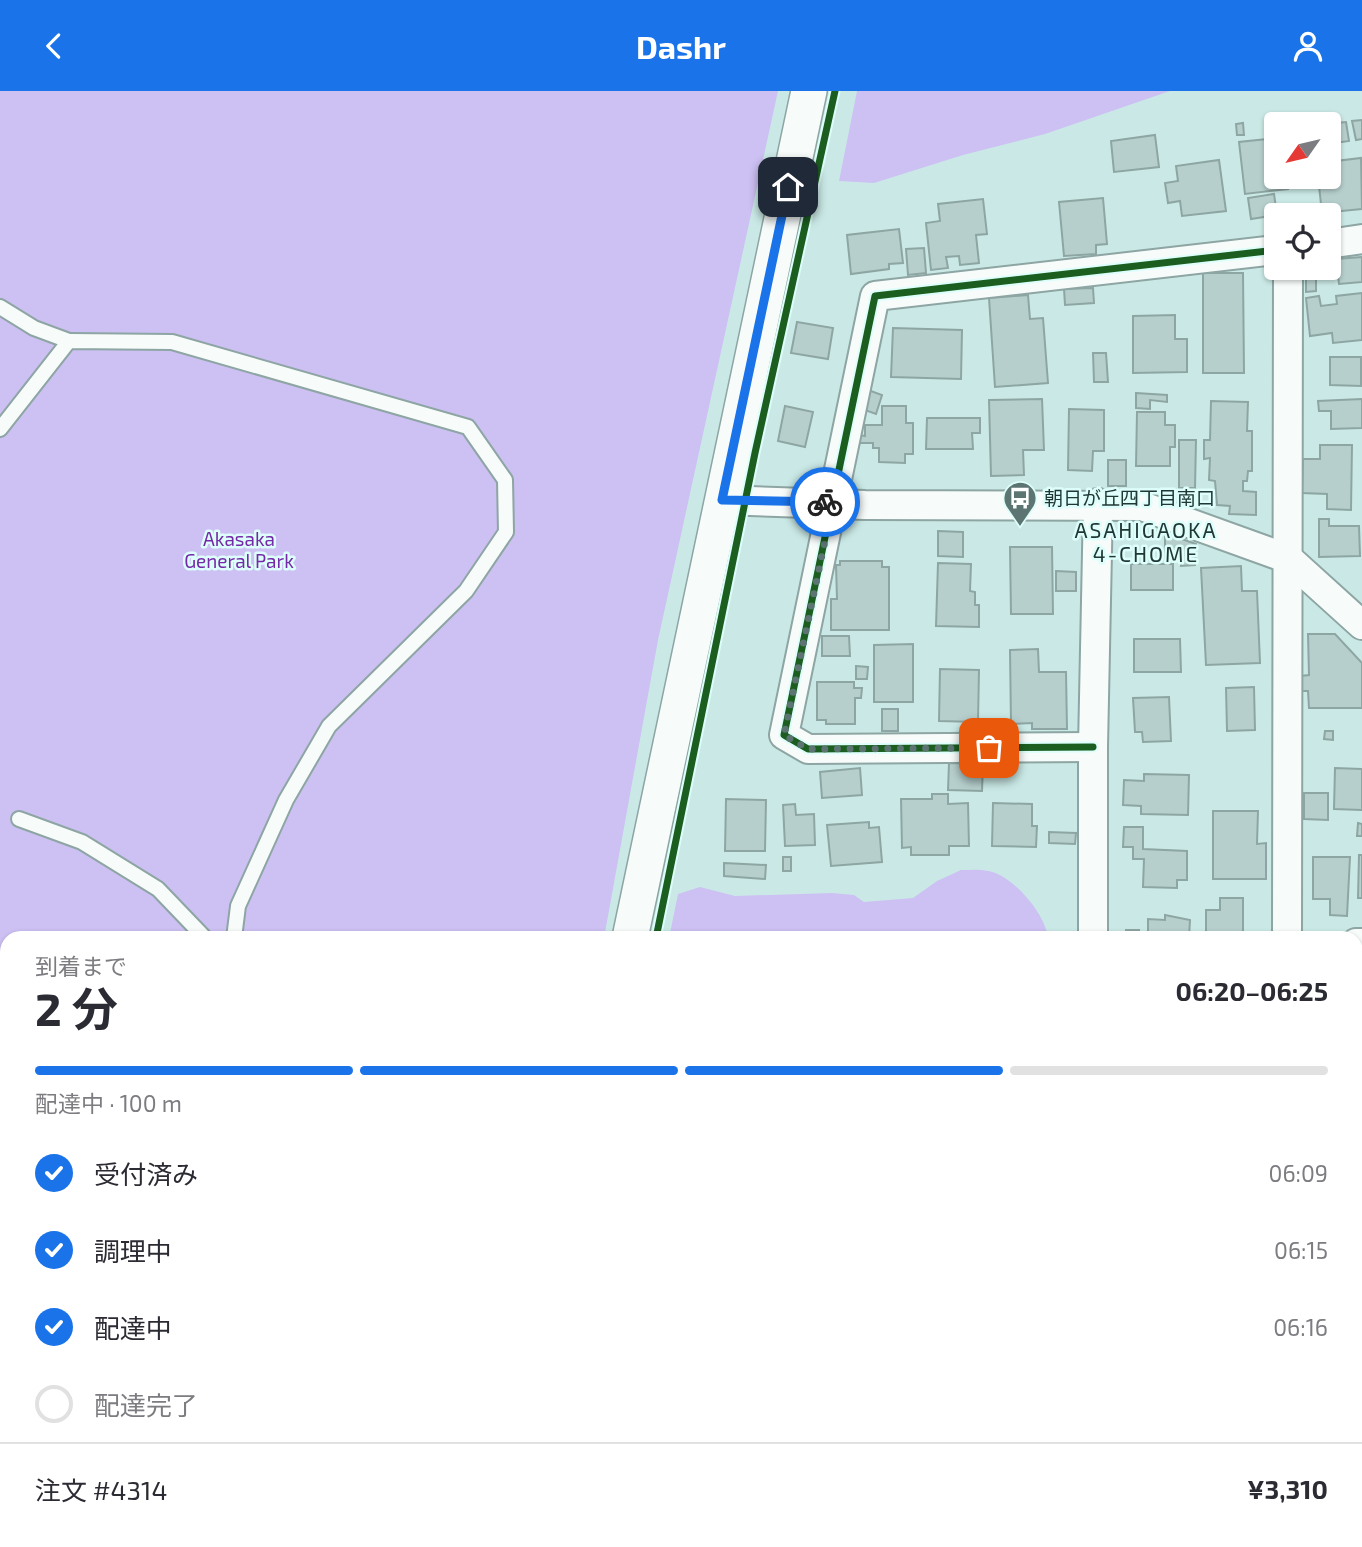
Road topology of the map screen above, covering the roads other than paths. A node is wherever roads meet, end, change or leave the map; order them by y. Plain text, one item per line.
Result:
1 (808, 91) edge
2 (1362, 239) edge
3 (1341, 242) edge
4 (1264, 251) edge
5 (1288, 280) edge
6 (0, 307) edge
7 (69, 341) junction
8 (0, 429) edge
9 (722, 500) junction
10 (833, 503) junction
11 (1098, 503) junction
12 (1289, 559) junction
13 (1362, 625) edge
14 (1093, 747) junction
15 (19, 819) dead end
16 (198, 931) edge
17 (235, 931) edge
18 (631, 931) edge
19 (1093, 931) edge
20 (1287, 931) edge

1 - 9 street
2 - 3 street
4 - 10 street
5 - 12 street
6 - 7 lane
7 - 8 lane
7 - 17 lane
9 - 10 street
9 - 18 street
10 - 11 street
10 - 14 street
11 - 12 street
11 - 14 street
12 - 13 street
12 - 20 street
14 - 19 street
15 - 16 lane

